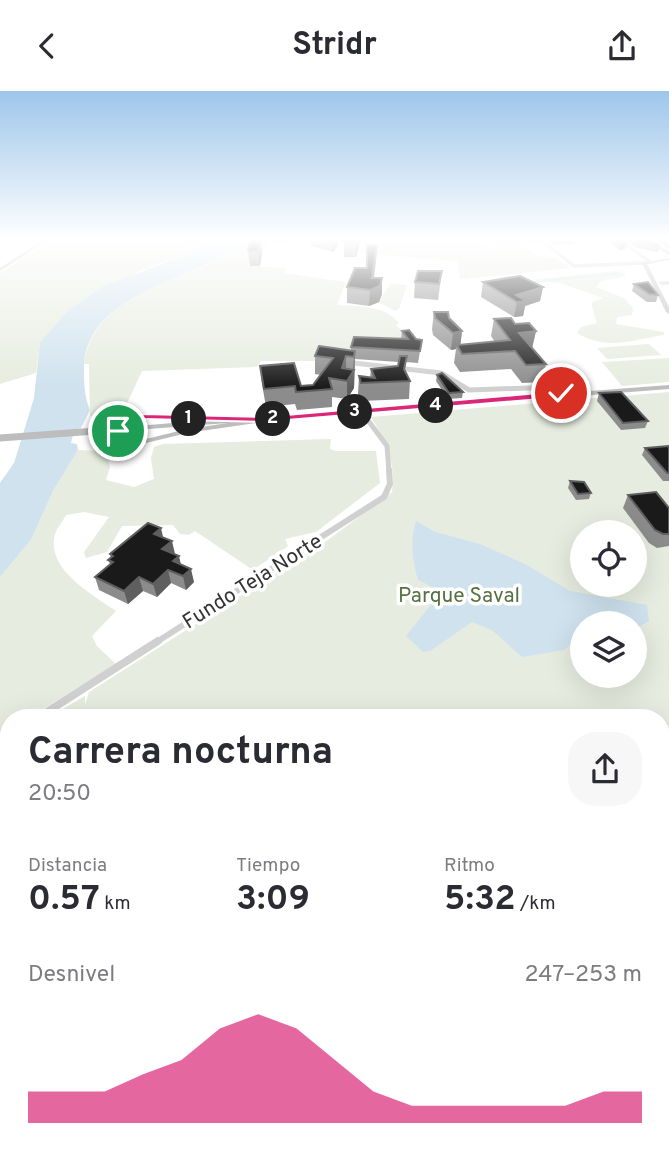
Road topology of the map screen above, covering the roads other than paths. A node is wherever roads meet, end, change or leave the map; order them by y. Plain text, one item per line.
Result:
1 (666, 299) edge
2 (669, 312) edge
3 (534, 357) edge
4 (354, 363) edge
5 (556, 387) junction
6 (669, 387) edge
7 (563, 395) junction
8 (361, 411) junction
9 (263, 420) junction
10 (0, 438) edge
11 (52, 709) edge

1 - 2 main road
3 - 5 street
4 - 5 street
5 - 7 street
6 - 7 main road
7 - 8 main road
8 - 9 main road
8 - 11 street, Fundo Teja Norte
9 - 9 main road
9 - 10 main road, bridge

